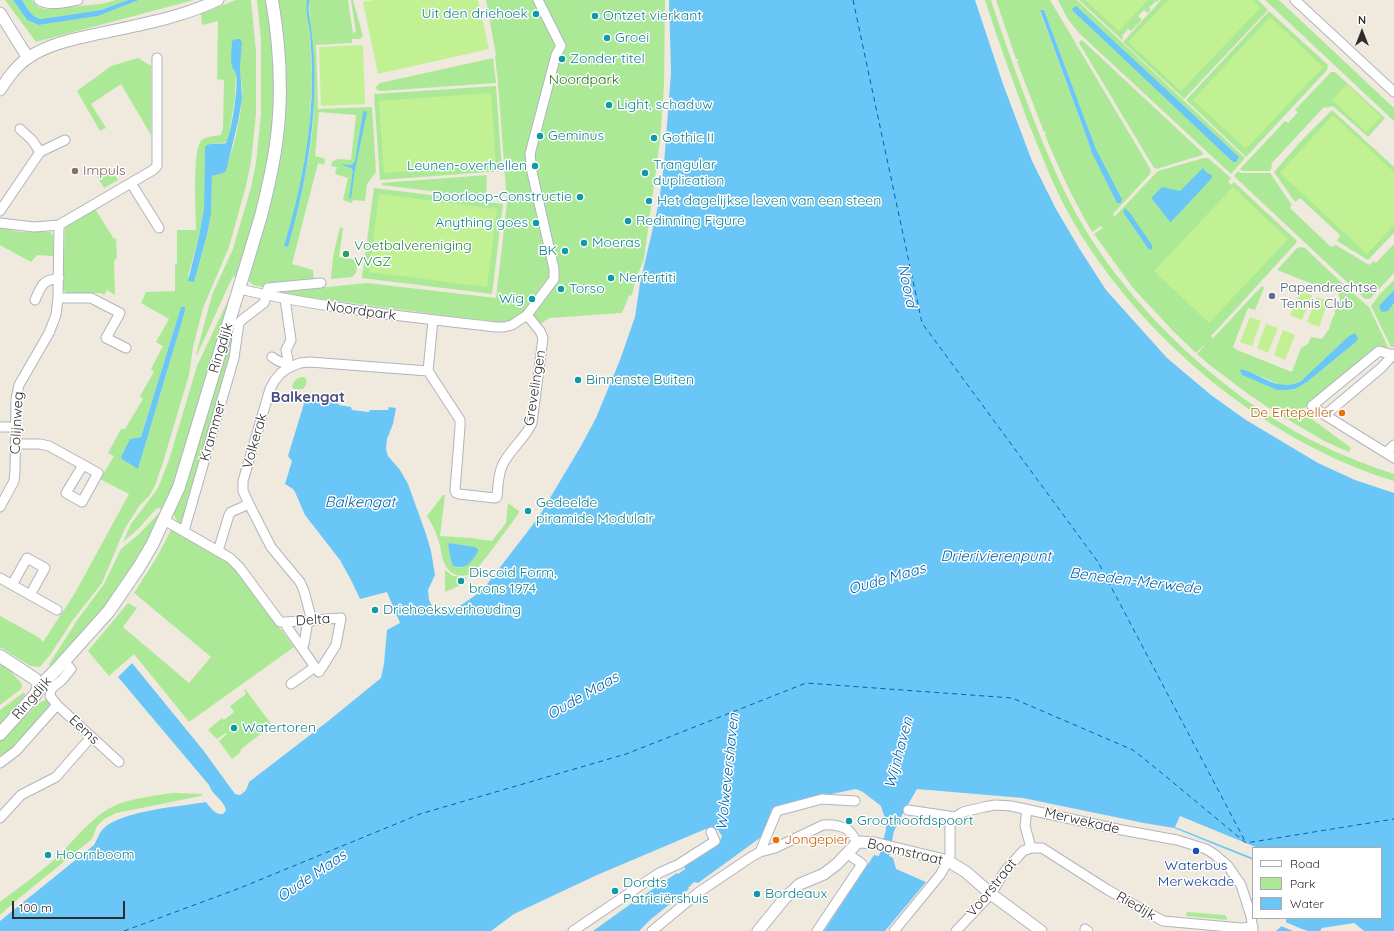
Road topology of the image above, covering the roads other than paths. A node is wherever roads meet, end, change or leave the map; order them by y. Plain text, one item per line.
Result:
1 (40, 0) edge
2 (78, 0) edge
3 (218, 0) edge
4 (272, 0) edge
5 (538, 0) edge
6 (1295, 0) edge
7 (0, 13) edge
8 (28, 58) junction
9 (157, 58) dead end
10 (0, 90) edge
11 (1394, 92) edge
12 (20, 129) dead end
13 (65, 140) dead end
14 (40, 152) junction
15 (131, 183) junction
16 (0, 211) edge
17 (0, 223) edge
18 (58, 225) junction
19 (159, 228) dead end
20 (59, 278) junction
21 (321, 283) dead end
22 (239, 289) junction
23 (266, 295) junction
24 (58, 298) junction
25 (285, 299) junction
26 (34, 300) dead end
27 (527, 315) junction
28 (433, 320) junction
29 (126, 348) dead end
30 (1394, 355) edge
31 (272, 357) dead end
32 (428, 370) junction
33 (1325, 415) junction
34 (0, 427) edge
35 (15, 427) junction
36 (16, 444) junction
37 (1394, 445) edge
38 (1390, 456) edge
39 (83, 465) dead end
40 (249, 504) junction
41 (0, 507) edge
42 (164, 520) junction
43 (184, 531) junction
44 (218, 551) junction
45 (0, 578) edge
46 (12, 585) junction
47 (30, 595) junction
48 (57, 610) dead end
49 (286, 622) junction
50 (309, 623) junction
51 (301, 647) junction
52 (0, 656) edge
53 (64, 662) junction
54 (315, 667) junction
55 (291, 684) dead end
56 (40, 686) junction
57 (50, 696) joint
58 (57, 705) junction
59 (0, 734) edge
60 (91, 737) junction
61 (119, 762) dead end
62 (0, 763) edge
63 (855, 801) dead end
64 (1027, 809) junction
65 (908, 810) dead end
66 (955, 817) junction
67 (0, 818) edge
68 (711, 832) dead end
69 (857, 843) junction
70 (1030, 846) junction
71 (760, 852) junction
72 (847, 853) junction
73 (948, 861) junction
74 (991, 894) junction
75 (1253, 929) edge
76 (573, 931) edge
77 (652, 931) edge
78 (758, 931) edge
79 (817, 931) edge
80 (894, 931) edge
81 (956, 931) edge
82 (1041, 931) edge

1 - 2 street
3 - 8 street
4 - 22 main road, Ringdijk
5 - 27 street, Noordpark
6 - 11 street
7 - 8 street
8 - 10 street
9 - 15 street
12 - 14 street
13 - 14 street
14 - 16 street
15 - 18 street
15 - 19 street
17 - 18 street
18 - 20 street, Colijnweg
20 - 24 street, Colijnweg
20 - 26 street
21 - 23 street
22 - 23 street, Noordpark
22 - 42 main road, Ringdijk
23 - 25 street, Noordpark
23 - 43 street, Krammer
24 - 29 street
24 - 35 street, Colijnweg
25 - 28 street, Noordpark
25 - 31 street
27 - 28 street, Noordpark
27 - 32 street, Grevelingen
28 - 32 street
30 - 33 street
30 - 33 street
32 - 40 street, Volkerak
33 - 38 street
34 - 35 street
35 - 36 street, Colijnweg
36 - 39 street
36 - 41 street, Colijnweg
37 - 38 street
40 - 44 street
40 - 50 street, Volkerak
42 - 43 street
42 - 53 main road, Ringdijk
43 - 44 street
44 - 49 street
45 - 46 street
46 - 47 street
46 - 47 street
47 - 48 street
49 - 50 street, Delta
49 - 51 street
50 - 51 street
50 - 54 street, Delta
51 - 54 street
52 - 56 main road
53 - 56 main road, Ringdijk
53 - 57 street, Ringdijk
54 - 55 street, Delta
56 - 59 main road, Ringdijk
57 - 58 street, Eems
58 - 60 street, Eems
58 - 62 street
60 - 61 street, Eems
60 - 67 street
63 - 71 street
64 - 66 street, Merwekade
64 - 70 street
64 - 75 street, Merwekade
65 - 66 street
66 - 73 street
68 - 76 street
69 - 71 street
69 - 72 street
69 - 73 street, Boomstraat
70 - 74 street, Voorstraat
70 - 75 street, Riedijk
71 - 77 street
72 - 78 street
72 - 79 street
73 - 74 street, Boomstraat
73 - 80 street
74 - 81 street, Voorstraat
74 - 82 street, Boomstraat

